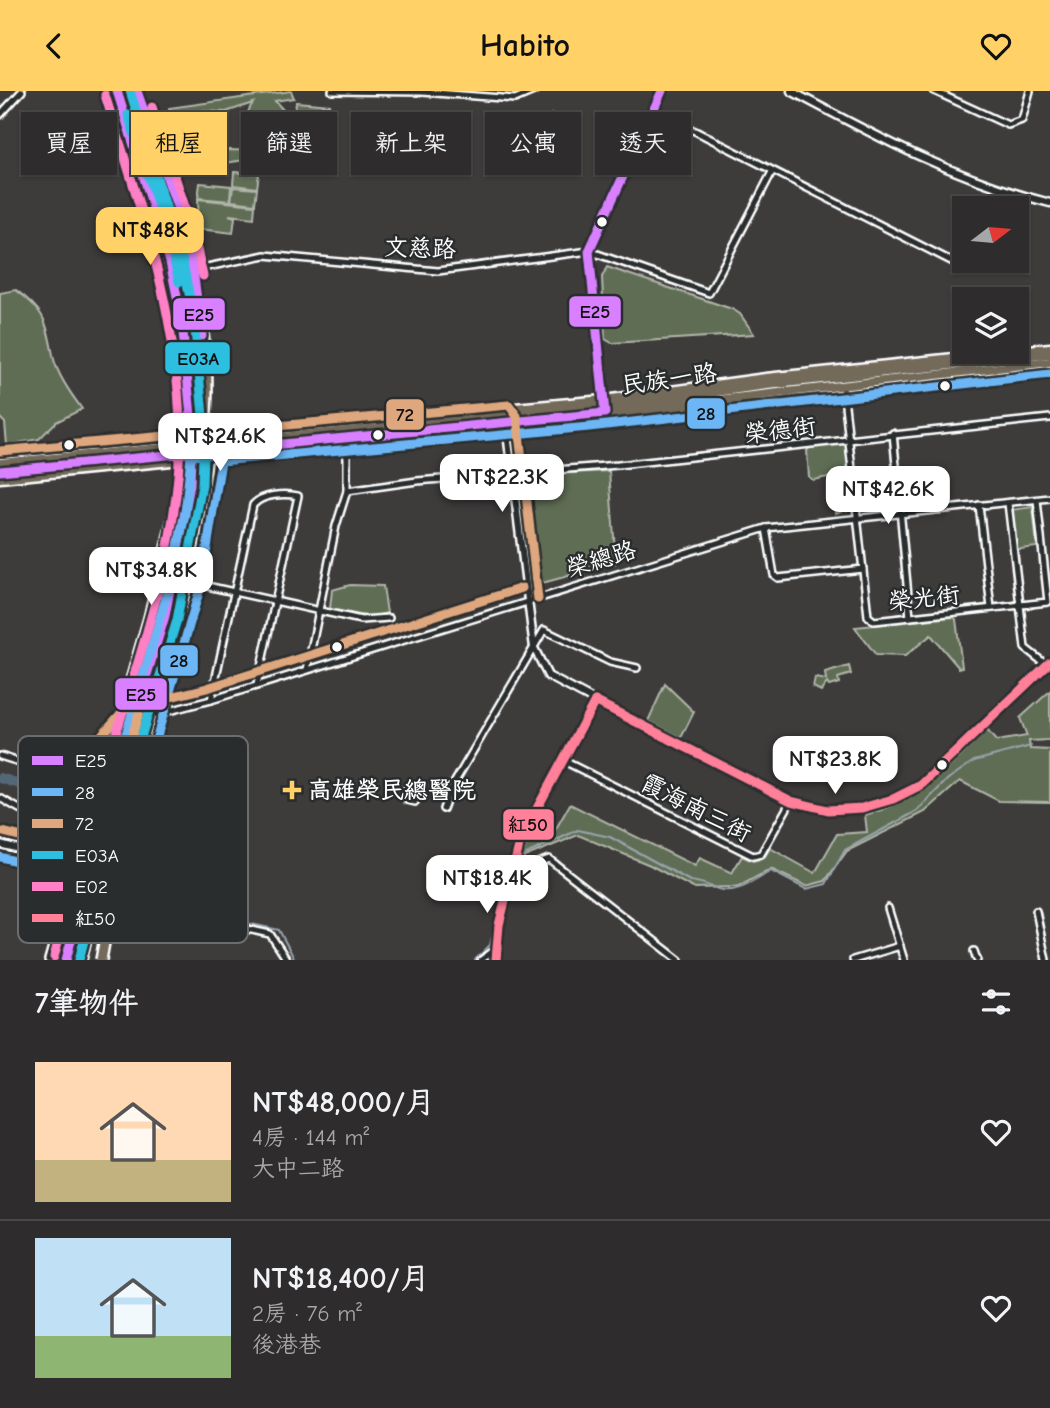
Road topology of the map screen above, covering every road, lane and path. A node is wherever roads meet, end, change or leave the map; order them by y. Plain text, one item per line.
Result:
1 (22, 91) edge
2 (111, 91) edge
3 (117, 91) edge
4 (126, 91) edge
5 (134, 91) edge
6 (332, 91) edge
7 (534, 91) edge
8 (662, 91) edge
9 (791, 91) edge
10 (934, 91) edge
11 (1030, 91) edge
12 (653, 112) edge
13 (0, 115) edge
14 (691, 129) edge
15 (772, 171) junction
16 (624, 175) edge
17 (1011, 193) junction
18 (1010, 196) edge
19 (1050, 203) edge
20 (590, 251) junction
21 (952, 261) edge
22 (190, 270) junction
23 (166, 275) junction
24 (182, 321) junction
25 (1050, 348) edge
26 (1029, 350) edge
27 (1050, 354) edge
28 (952, 358) edge
29 (1050, 362) edge
30 (1050, 374) edge
31 (843, 391) junction
32 (605, 410) junction
33 (1050, 418) edge
34 (505, 420) junction
35 (893, 433) junction
36 (346, 434) junction
37 (849, 439) junction
38 (179, 449) junction
39 (208, 449) junction
40 (0, 454) edge
41 (0, 463) edge
42 (0, 471) edge
43 (511, 473) junction
44 (0, 478) edge
45 (179, 483) junction
46 (347, 491) junction
47 (203, 493) junction
48 (1050, 498) edge
49 (1037, 500) junction
50 (1008, 503) junction
51 (979, 505) junction
52 (900, 514) junction
53 (856, 518) junction
54 (766, 527) junction
55 (863, 569) junction
56 (189, 582) junction
57 (236, 592) junction
58 (526, 600) junction
59 (276, 601) junction
60 (1019, 605) junction
61 (991, 608) junction
62 (317, 611) junction
63 (909, 617) junction
64 (389, 618) dead end
65 (534, 648) junction
66 (1049, 665) edge
67 (637, 668) dead end
68 (307, 670) junction
69 (154, 677) junction
70 (257, 685) junction
71 (211, 700) junction
72 (595, 701) junction
73 (151, 717) junction
74 (141, 718) junction
75 (132, 719) junction
76 (111, 736) edge
77 (116, 736) edge
78 (119, 736) edge
79 (122, 736) edge
80 (130, 736) edge
81 (130, 736) edge
82 (136, 736) edge
83 (137, 736) edge
84 (142, 736) edge
85 (146, 736) edge
86 (0, 756) edge
87 (562, 761) junction
88 (18, 762) edge
89 (419, 788) dead end
90 (0, 798) edge
91 (791, 801) junction
92 (415, 802) dead end
93 (18, 808) edge
94 (443, 809) dead end
95 (0, 844) edge
96 (18, 849) edge
97 (511, 873) junction
98 (888, 908) dead end
99 (1036, 911) dead end
100 (248, 929) edge
101 (53, 943) edge
102 (63, 943) edge
103 (71, 943) edge
104 (79, 943) edge
105 (87, 943) edge
106 (900, 946) junction
107 (495, 950) junction
108 (974, 951) dead end
109 (48, 960) edge
110 (59, 960) edge
111 (66, 960) edge
112 (74, 960) edge
113 (83, 960) edge
114 (287, 960) edge
115 (481, 960) edge
116 (496, 960) edge
117 (679, 960) edge
118 (853, 960) edge
119 (904, 960) edge
120 (977, 960) edge
121 (1046, 960) edge

1 - 13 street
2 - 23 street
3 - 24 highway, bridge
4 - 39 highway, bridge
5 - 22 street
5 - 39 highway, bridge
6 - 7 street
8 - 12 street
9 - 17 street
10 - 11 street
14 - 15 street
15 - 20 street, 文慈路
15 - 21 street
16 - 20 street
17 - 18 street
17 - 19 street
20 - 22 street, 文慈路
20 - 32 street
22 - 23 street, 文慈路
22 - 39 street
23 - 38 street
24 - 78 highway, bridge
24 - 80 highway, bridge
25 - 26 main road
27 - 32 main road, 民族一路
28 - 32 main road, 民族一路
29 - 31 main road, 民族一路
30 - 31 main road, 民族一路
31 - 32 main road, 民族一路
31 - 37 street, 榮光街
32 - 34 main road, 民族一路
33 - 35 street, 榮德街
34 - 36 main road, 民族一路
34 - 36 main road, 民族一路
34 - 43 street
35 - 37 street, 榮德街
35 - 52 street
36 - 39 main road, 民族一路
36 - 39 main road, 民族一路
36 - 46 street
37 - 43 street, 榮德街
37 - 53 street, 榮光街
38 - 39 main road, 民族一路
38 - 39 main road, 民族一路
38 - 40 main road, 民族一路
38 - 41 main road, 民族一路
38 - 42 main road, 民族一路
38 - 44 main road, 民族一路
38 - 45 street
39 - 47 street
39 - 69 highway, bridge
43 - 46 street, 榮德街
43 - 58 street
45 - 47 street
45 - 75 street
45 - 76 street
45 - 79 highway, bridge
46 - 62 street
47 - 56 street
48 - 49 street, 榮總路
49 - 50 street, 榮總路
49 - 60 street, 榮光街
50 - 51 street, 榮總路
50 - 60 street
51 - 52 street, 榮總路
51 - 61 street
52 - 53 street, 榮總路
52 - 63 street
53 - 54 street, 榮總路
53 - 55 street, 榮光街
54 - 55 street
54 - 58 street, 榮總路
55 - 63 street, 榮光街
56 - 57 street
56 - 73 street
57 - 59 street
57 - 59 street
57 - 71 street
58 - 65 street
58 - 68 street, 榮總路
59 - 62 street
59 - 70 street
60 - 61 street, 榮光街
60 - 66 street
61 - 63 street, 榮光街
62 - 64 street
62 - 68 street
65 - 67 street
65 - 72 street
65 - 94 street
66 - 91 street
68 - 70 street, 榮總路
69 - 83 highway, bridge
69 - 84 highway, bridge
70 - 71 street, 榮總路
71 - 73 street, 榮總路
72 - 87 street
72 - 91 street
73 - 74 street, 榮總路
73 - 85 street
74 - 75 street, 榮總路
74 - 82 street
75 - 77 street
75 - 81 street
86 - 88 street
87 - 91 street, 霞海南三街
87 - 97 street
89 - 92 street
90 - 93 street
95 - 96 street
97 - 107 street
97 - 117 street
98 - 106 street
99 - 121 street
100 - 114 street
101 - 109 street
102 - 110 highway, bridge
103 - 111 highway, bridge
104 - 112 highway, bridge
105 - 113 street
106 - 118 street
106 - 119 street
107 - 115 street
107 - 116 street
108 - 120 street

